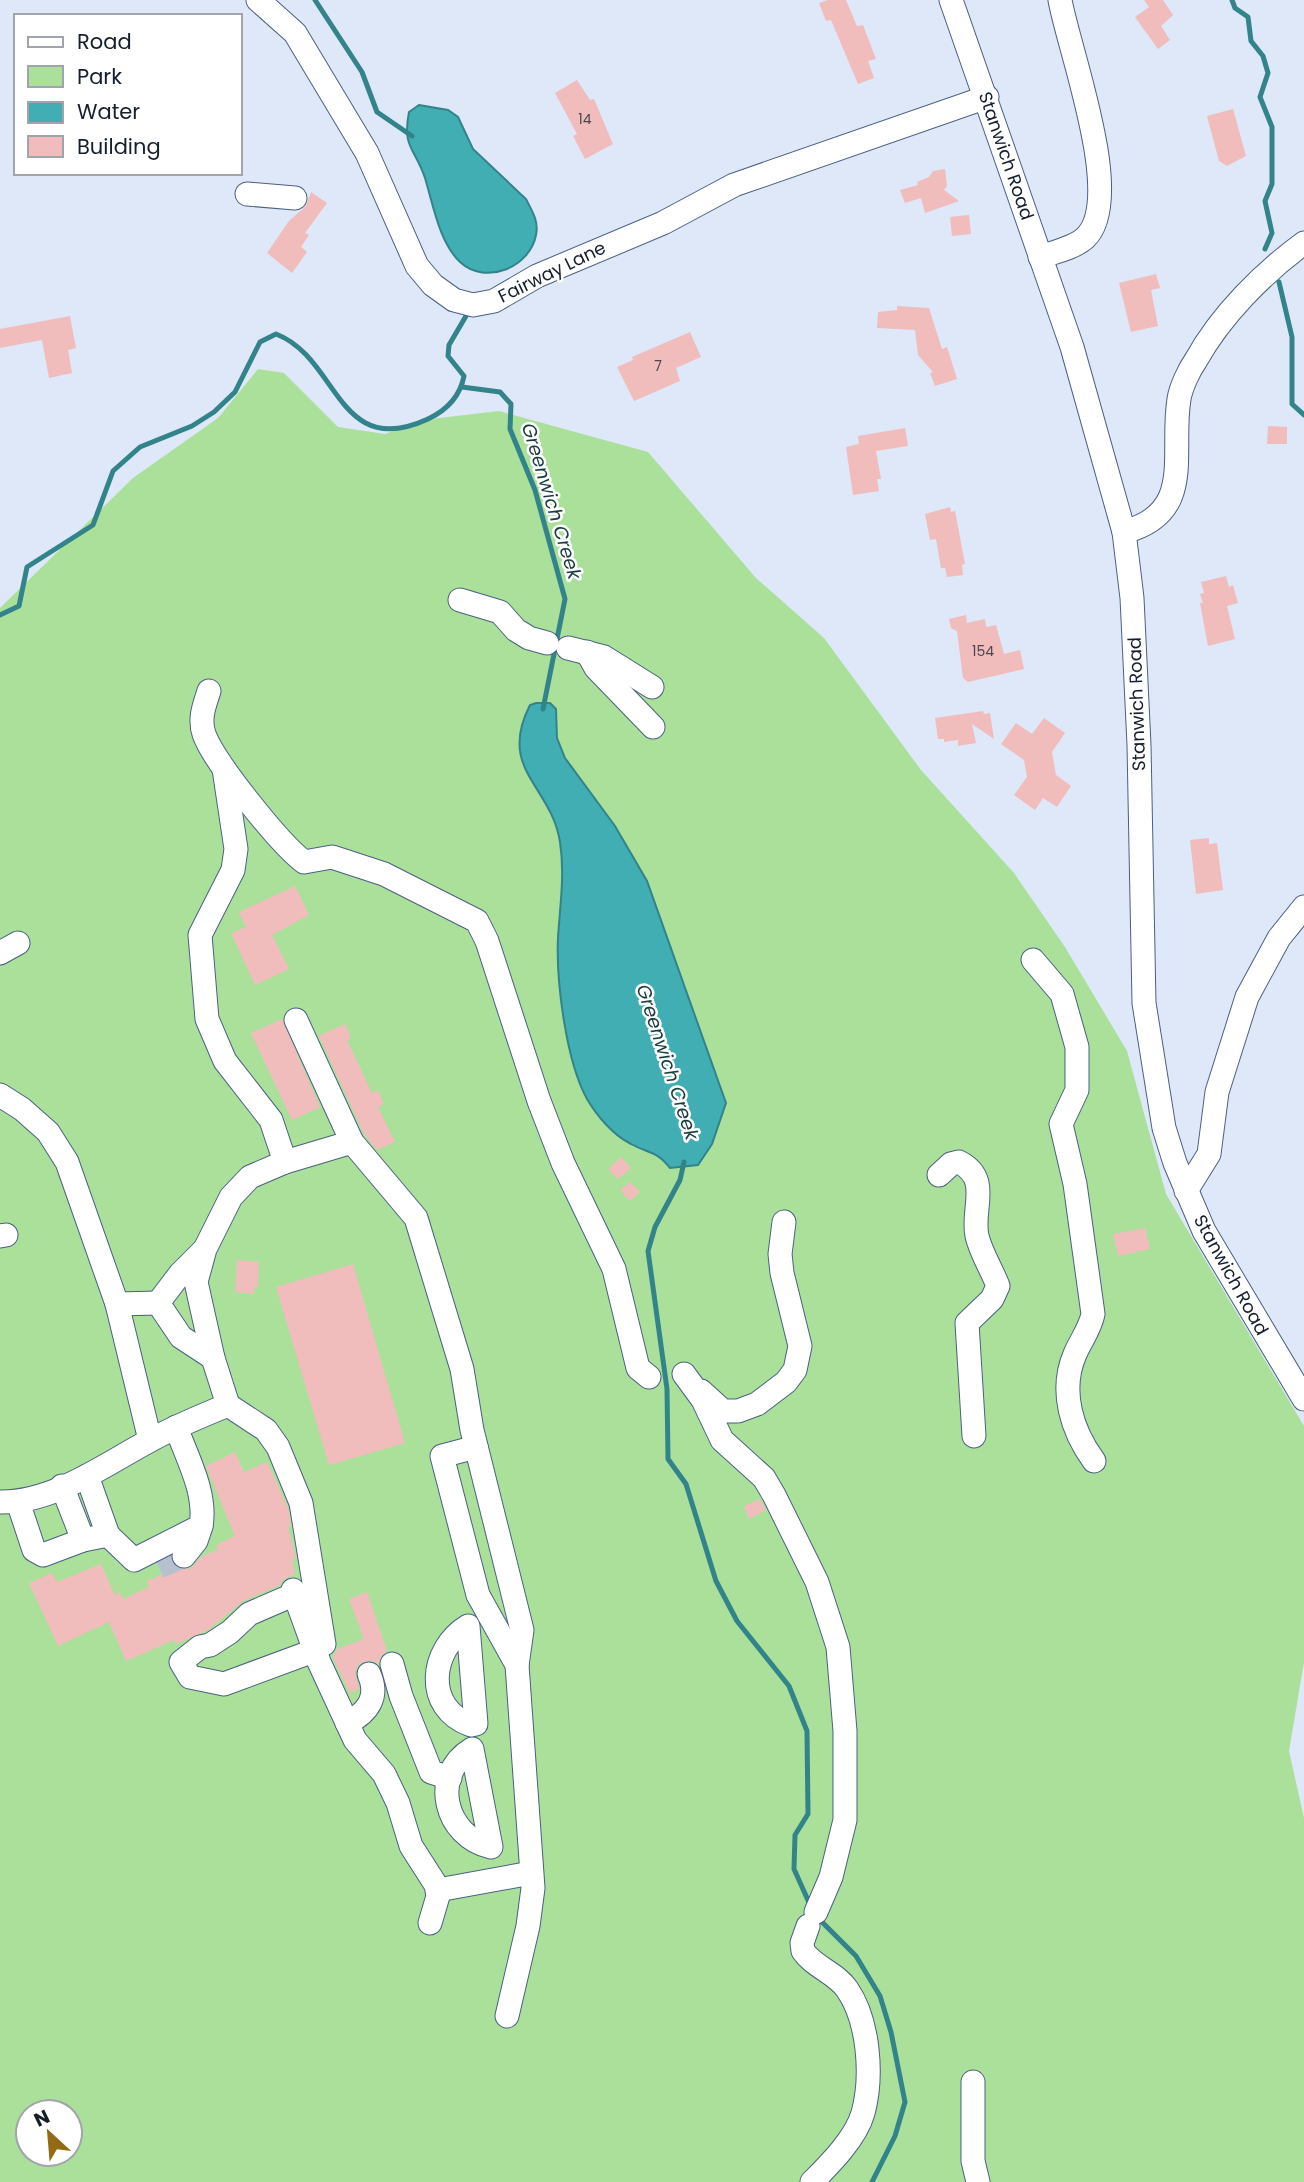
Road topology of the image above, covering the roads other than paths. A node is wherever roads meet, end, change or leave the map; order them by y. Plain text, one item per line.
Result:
1 (258, 0) edge
2 (951, 0) edge
3 (1060, 0) edge
4 (987, 97) junction
5 (247, 194) dead end
6 (295, 198) dead end
7 (1304, 243) edge
8 (1041, 257) junction
9 (1124, 532) junction
10 (460, 600) dead end
11 (567, 648) junction
12 (652, 687) dead end
13 (209, 691) dead end
14 (653, 727) dead end
15 (224, 766) junction
16 (1304, 907) edge
17 (1033, 960) dead end
18 (296, 1020) dead end
19 (0, 1095) edge
20 (352, 1142) junction
21 (285, 1162) junction
22 (939, 1175) dead end
23 (1186, 1191) junction
24 (784, 1222) dead end
25 (205, 1249) junction
26 (159, 1303) junction
27 (117, 1304) junction
28 (213, 1358) junction
29 (649, 1377) dead end
30 (1304, 1399) edge
31 (228, 1405) junction
32 (176, 1427) junction
33 (974, 1436) dead end
34 (150, 1440) junction
35 (476, 1447) junction
36 (1094, 1461) dead end
37 (87, 1476) junction
38 (62, 1486) junction
39 (9, 1502) edge
40 (201, 1526) junction
41 (108, 1535) junction
42 (83, 1539) junction
43 (184, 1556) tunnel mouth
44 (134, 1560) junction
45 (159, 1567) tunnel mouth
46 (316, 1650) junction
47 (393, 1664) dead end
48 (517, 1665) junction
49 (324, 1672) junction
50 (369, 1674) dead end
51 (347, 1723) junction
52 (459, 1800) dead end
53 (531, 1873) junction
54 (438, 1890) junction
55 (430, 1923) dead end
56 (507, 2016) dead end
57 (973, 2082) dead end
58 (812, 2182) edge
59 (978, 2182) edge

1 - 4 street, Fairway Lane
2 - 4 street, Stanwich Road
3 - 8 street
4 - 8 street, Stanwich Road
5 - 6 street
7 - 9 street
8 - 9 street, Stanwich Road
9 - 23 street, Stanwich Road
10 - 11 street
11 - 12 street
11 - 14 street
13 - 15 street
15 - 21 street
15 - 29 street
16 - 23 street
17 - 36 street
18 - 20 street
19 - 27 street
20 - 21 street
20 - 35 street
21 - 25 street
22 - 33 street
23 - 30 street, Stanwich Road
24 - 58 street
25 - 26 street
25 - 28 street
26 - 27 street
26 - 28 street
27 - 34 street
28 - 31 street
31 - 32 street
31 - 49 street
32 - 34 street
32 - 40 street
34 - 37 street
35 - 48 street
35 - 48 street
37 - 38 street
37 - 41 street
38 - 39 street
38 - 42 street
39 - 42 street
40 - 43 street
40 - 44 street
41 - 42 street
41 - 44 street
44 - 45 street
46 - 46 street
46 - 49 street
47 - 52 street
48 - 53 street
49 - 51 street
50 - 51 street
51 - 54 street
53 - 54 street
53 - 56 street
54 - 55 street
57 - 59 street

